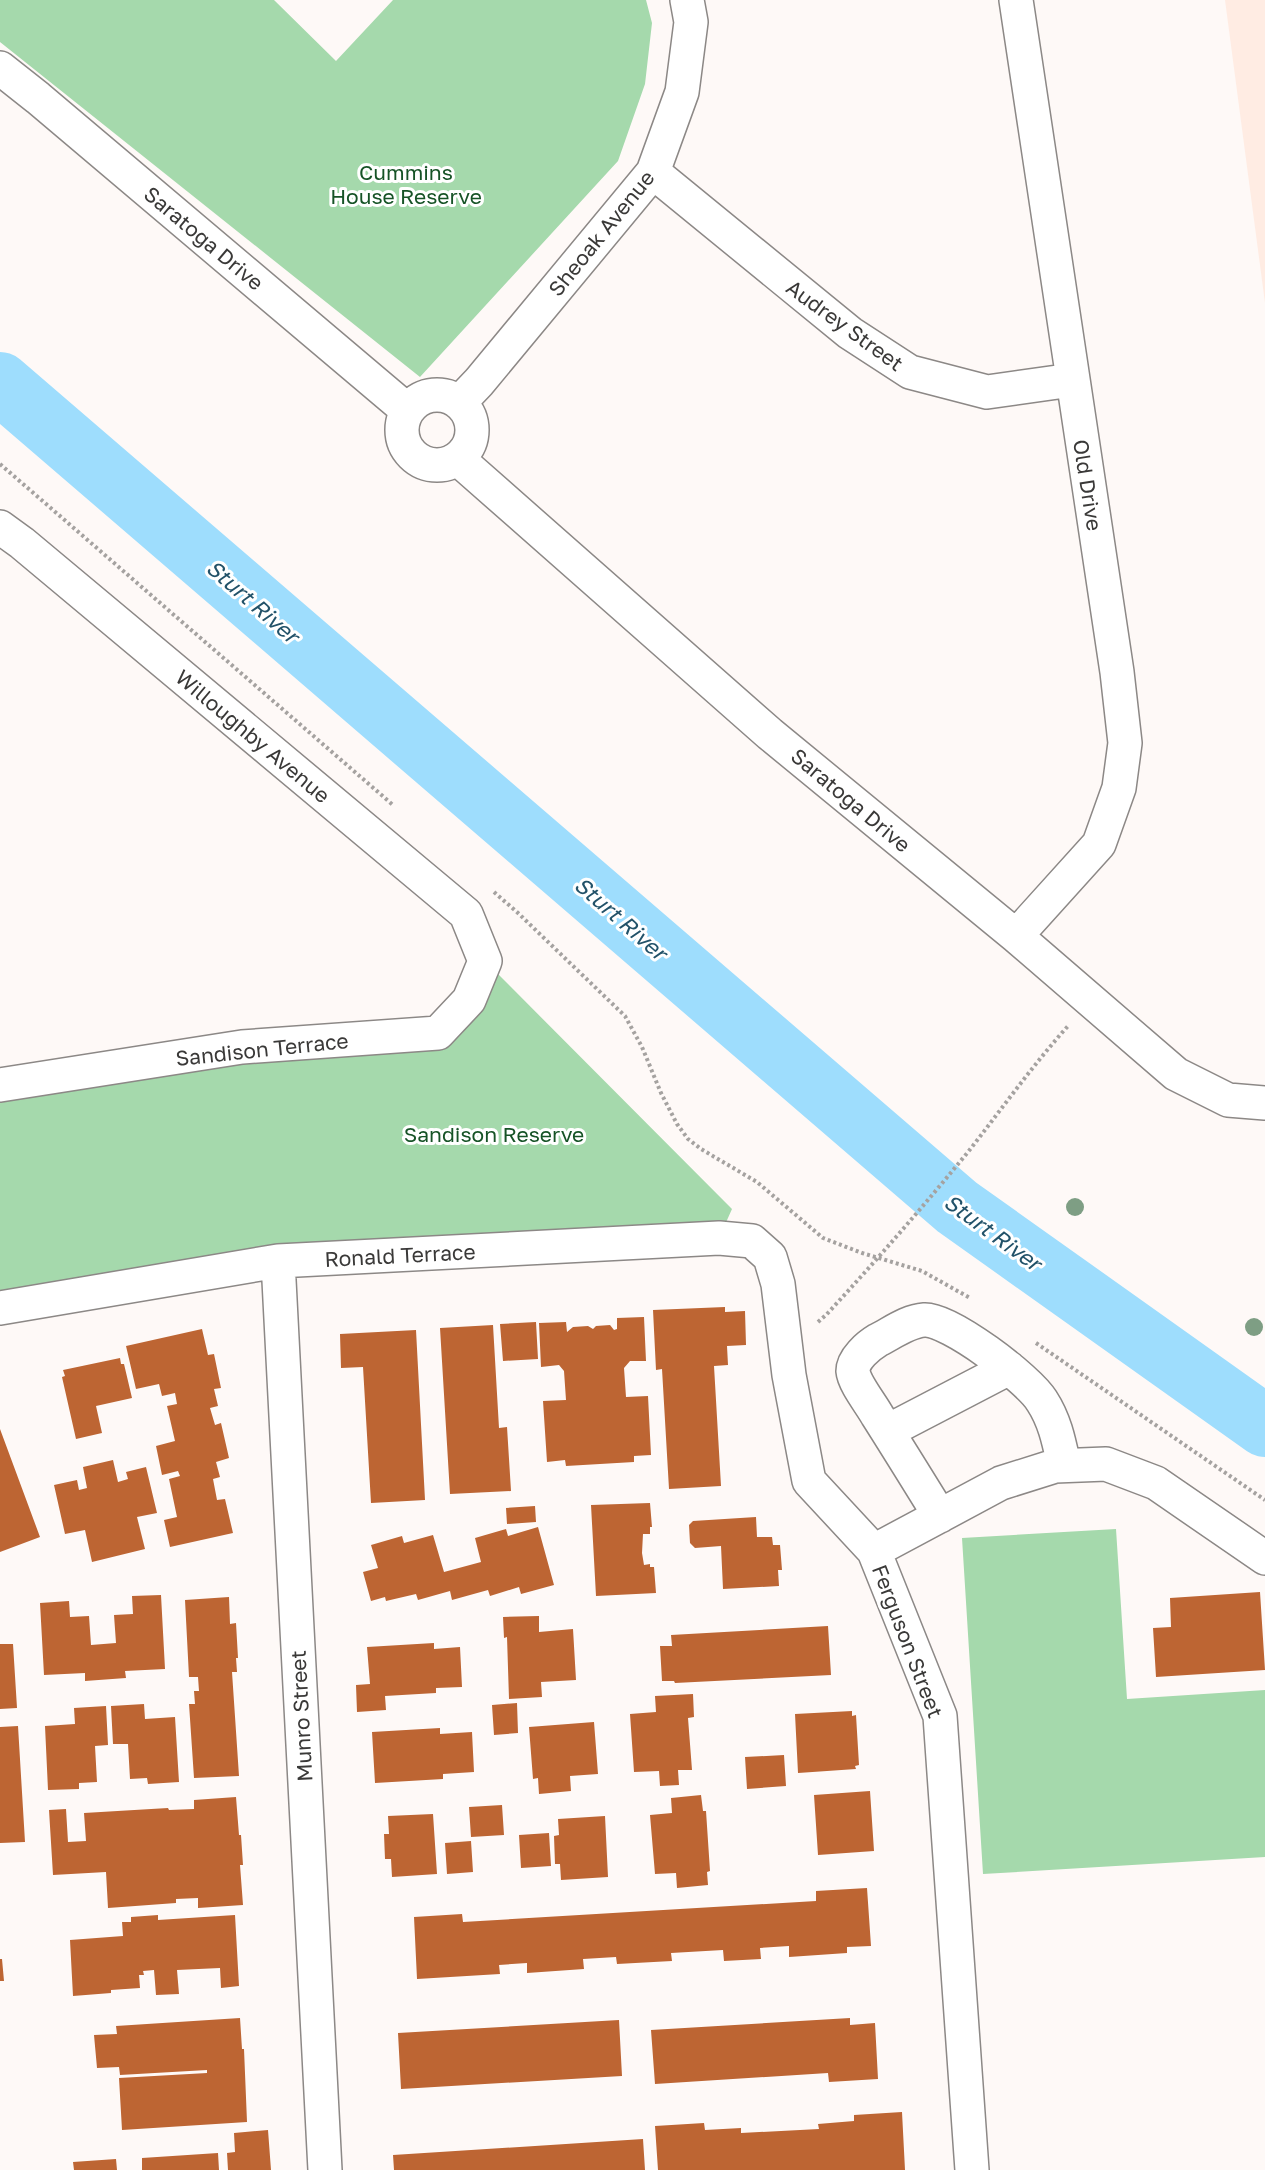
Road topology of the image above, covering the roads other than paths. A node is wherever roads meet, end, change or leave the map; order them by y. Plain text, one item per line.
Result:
1 (687, 0) edge
2 (1016, 0) edge
3 (0, 69) edge
4 (653, 172) junction
5 (1072, 380) junction
6 (459, 403) junction
7 (407, 410) junction
8 (458, 459) junction
9 (7, 541) edge
10 (1016, 936) junction
11 (485, 961) joint
12 (0, 1085) edge
13 (1265, 1103) edge
14 (278, 1261) junction
15 (778, 1284) joint
16 (0, 1308) edge
17 (1009, 1368) junction
18 (888, 1431) junction
19 (1064, 1465) junction
20 (940, 1516) junction
21 (874, 1551) junction
22 (1265, 1558) edge
23 (325, 2170) edge
24 (972, 2170) edge

1 - 4 street, Sheoak Avenue
2 - 5 street, Old Drive
3 - 7 street, Saratoga Drive
4 - 5 street, Audrey Street
4 - 6 street, Sheoak Avenue
5 - 10 street, Old Drive
6 - 7 street
6 - 8 street
7 - 8 street
8 - 10 street, Saratoga Drive
9 - 11 street, Willoughby Avenue
10 - 13 street, Saratoga Drive
11 - 12 street, Sandison Terrace
14 - 15 street, Ronald Terrace
14 - 16 street, Ronald Terrace
14 - 23 street, Munro Street
15 - 21 street, Ferguson Street
17 - 18 street
17 - 18 street
17 - 19 street
18 - 20 street
19 - 20 street
19 - 22 street
20 - 21 street
21 - 24 street, Ferguson Street

